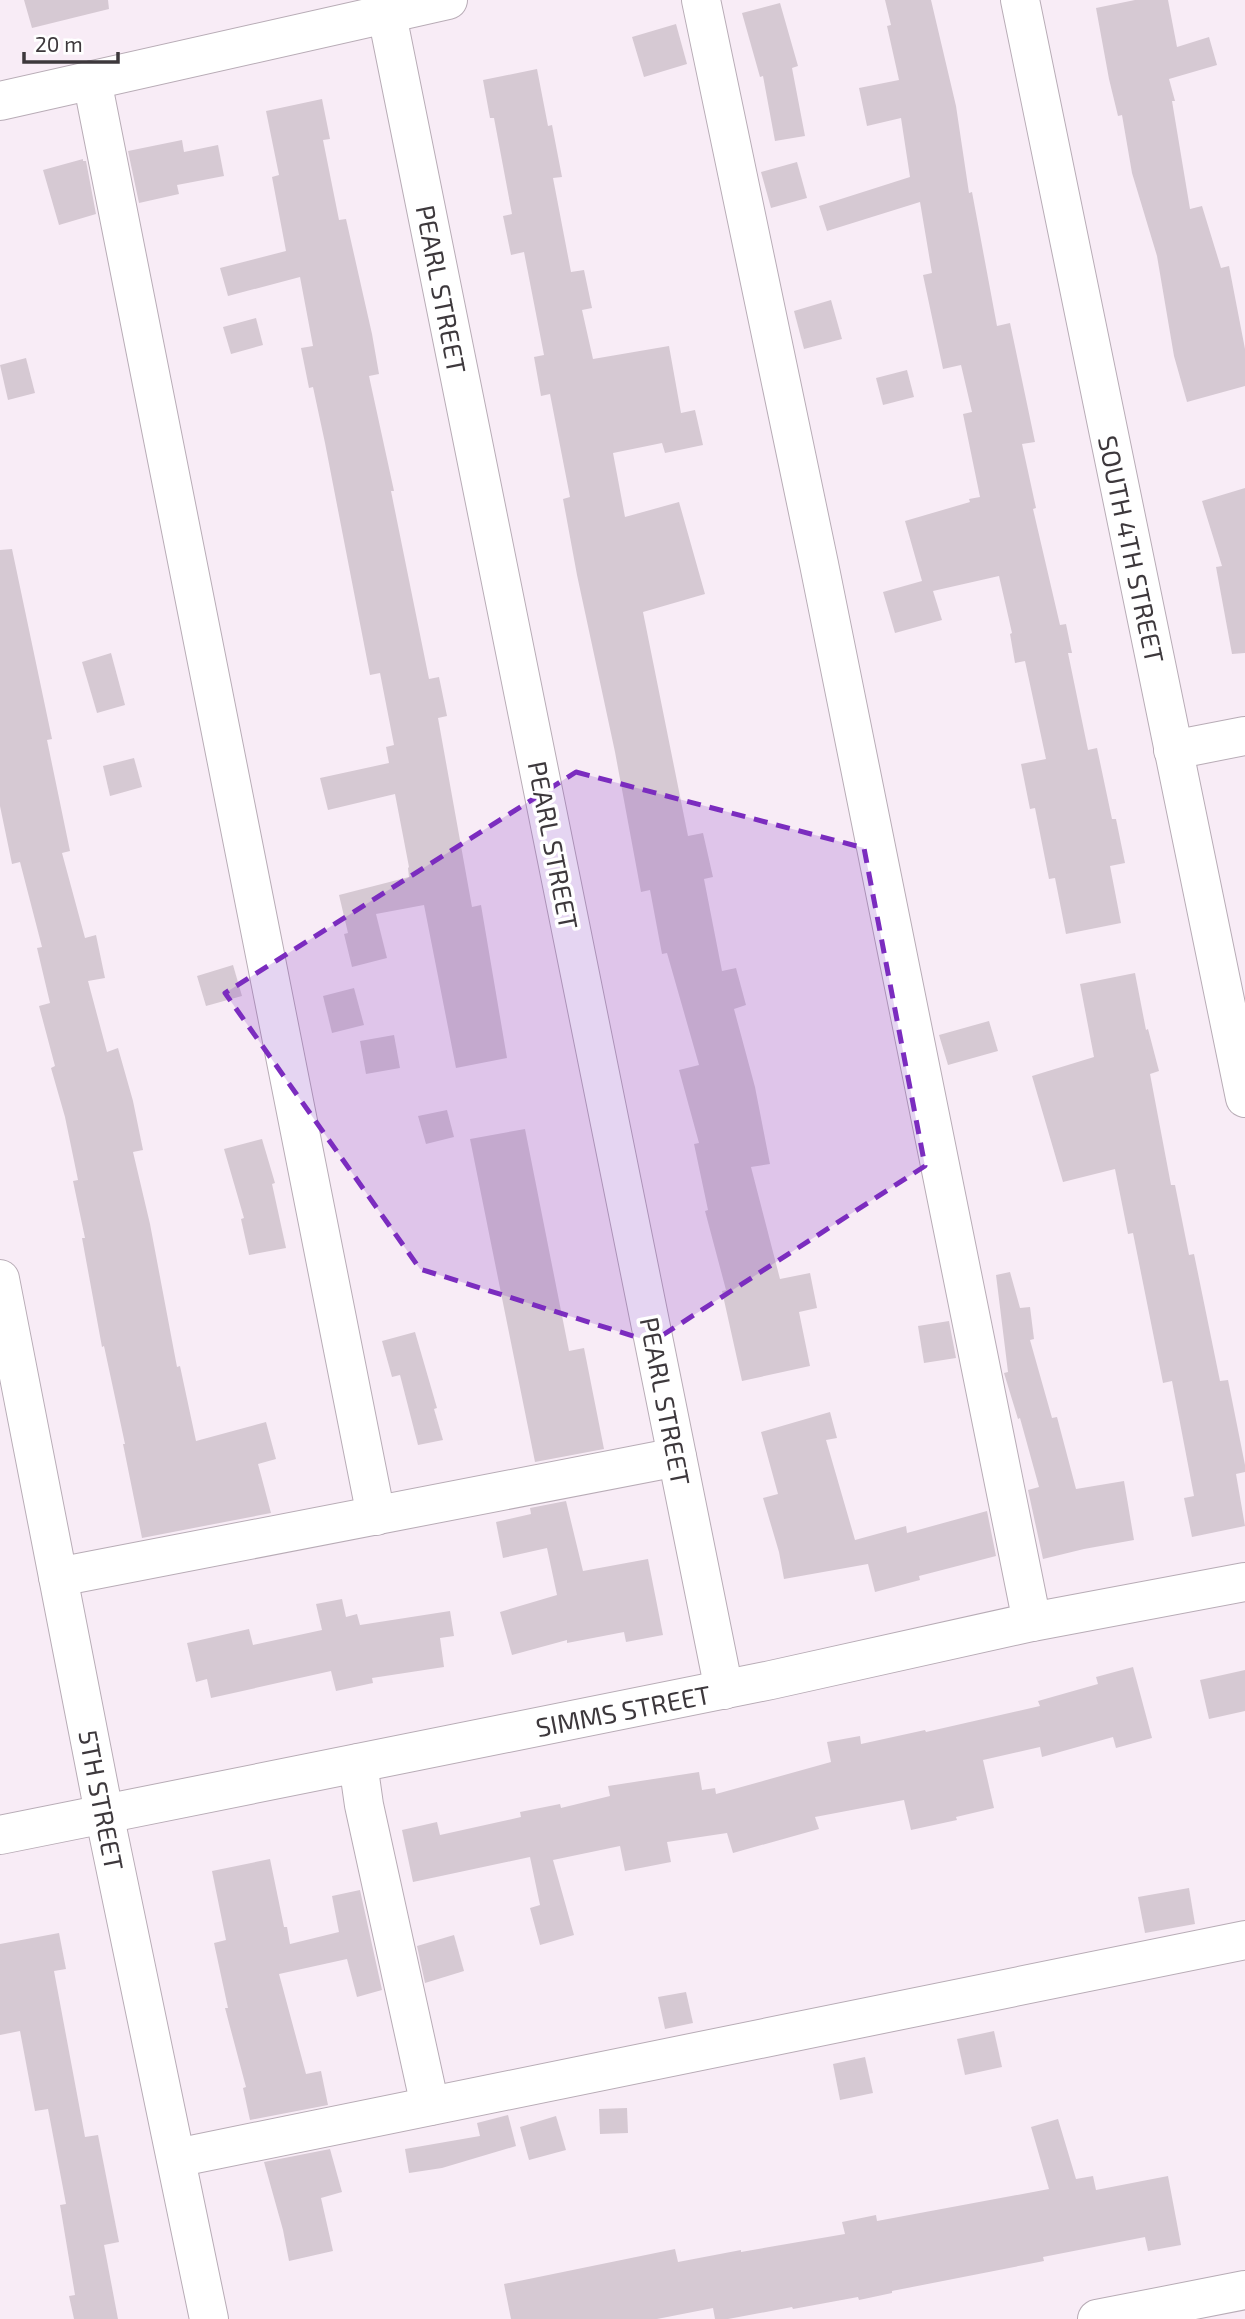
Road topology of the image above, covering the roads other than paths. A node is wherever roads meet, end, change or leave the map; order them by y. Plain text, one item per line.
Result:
1 (448, 0) edge
2 (701, 0) edge
3 (1020, 0) edge
4 (385, 7) edge
5 (92, 80) junction
6 (0, 101) edge
7 (1245, 736) edge
8 (1173, 750) junction
9 (1245, 1098) edge
10 (0, 1279) edge
11 (677, 1457) junction
12 (376, 1516) junction
13 (58, 1577) junction
14 (1245, 1581) edge
15 (1032, 1622) junction
16 (724, 1690) junction
17 (358, 1763) junction
18 (104, 1813) junction
19 (0, 1835) edge
20 (1245, 1940) edge
21 (430, 2106) junction
22 (176, 2158) junction
23 (1245, 2290) edge
24 (1121, 2317) edge
25 (209, 2319) edge

1 - 4 street
2 - 15 street
3 - 8 street, SOUTH 4TH STREET
4 - 5 street
4 - 11 street, PEARL STREET
5 - 6 street
5 - 12 street
7 - 8 street
8 - 9 street, SOUTH 4TH STREET
10 - 13 street, 5TH STREET
11 - 12 street
11 - 16 street, PEARL STREET
12 - 13 street
13 - 18 street, 5TH STREET
14 - 15 street, SIMMS STREET
15 - 16 street, SIMMS STREET
16 - 17 street, SIMMS STREET
17 - 18 street, SIMMS STREET
17 - 21 street
18 - 19 street, SIMMS STREET
18 - 22 street, 5TH STREET
20 - 21 street
21 - 22 street
22 - 25 street, 5TH STREET
23 - 24 street

